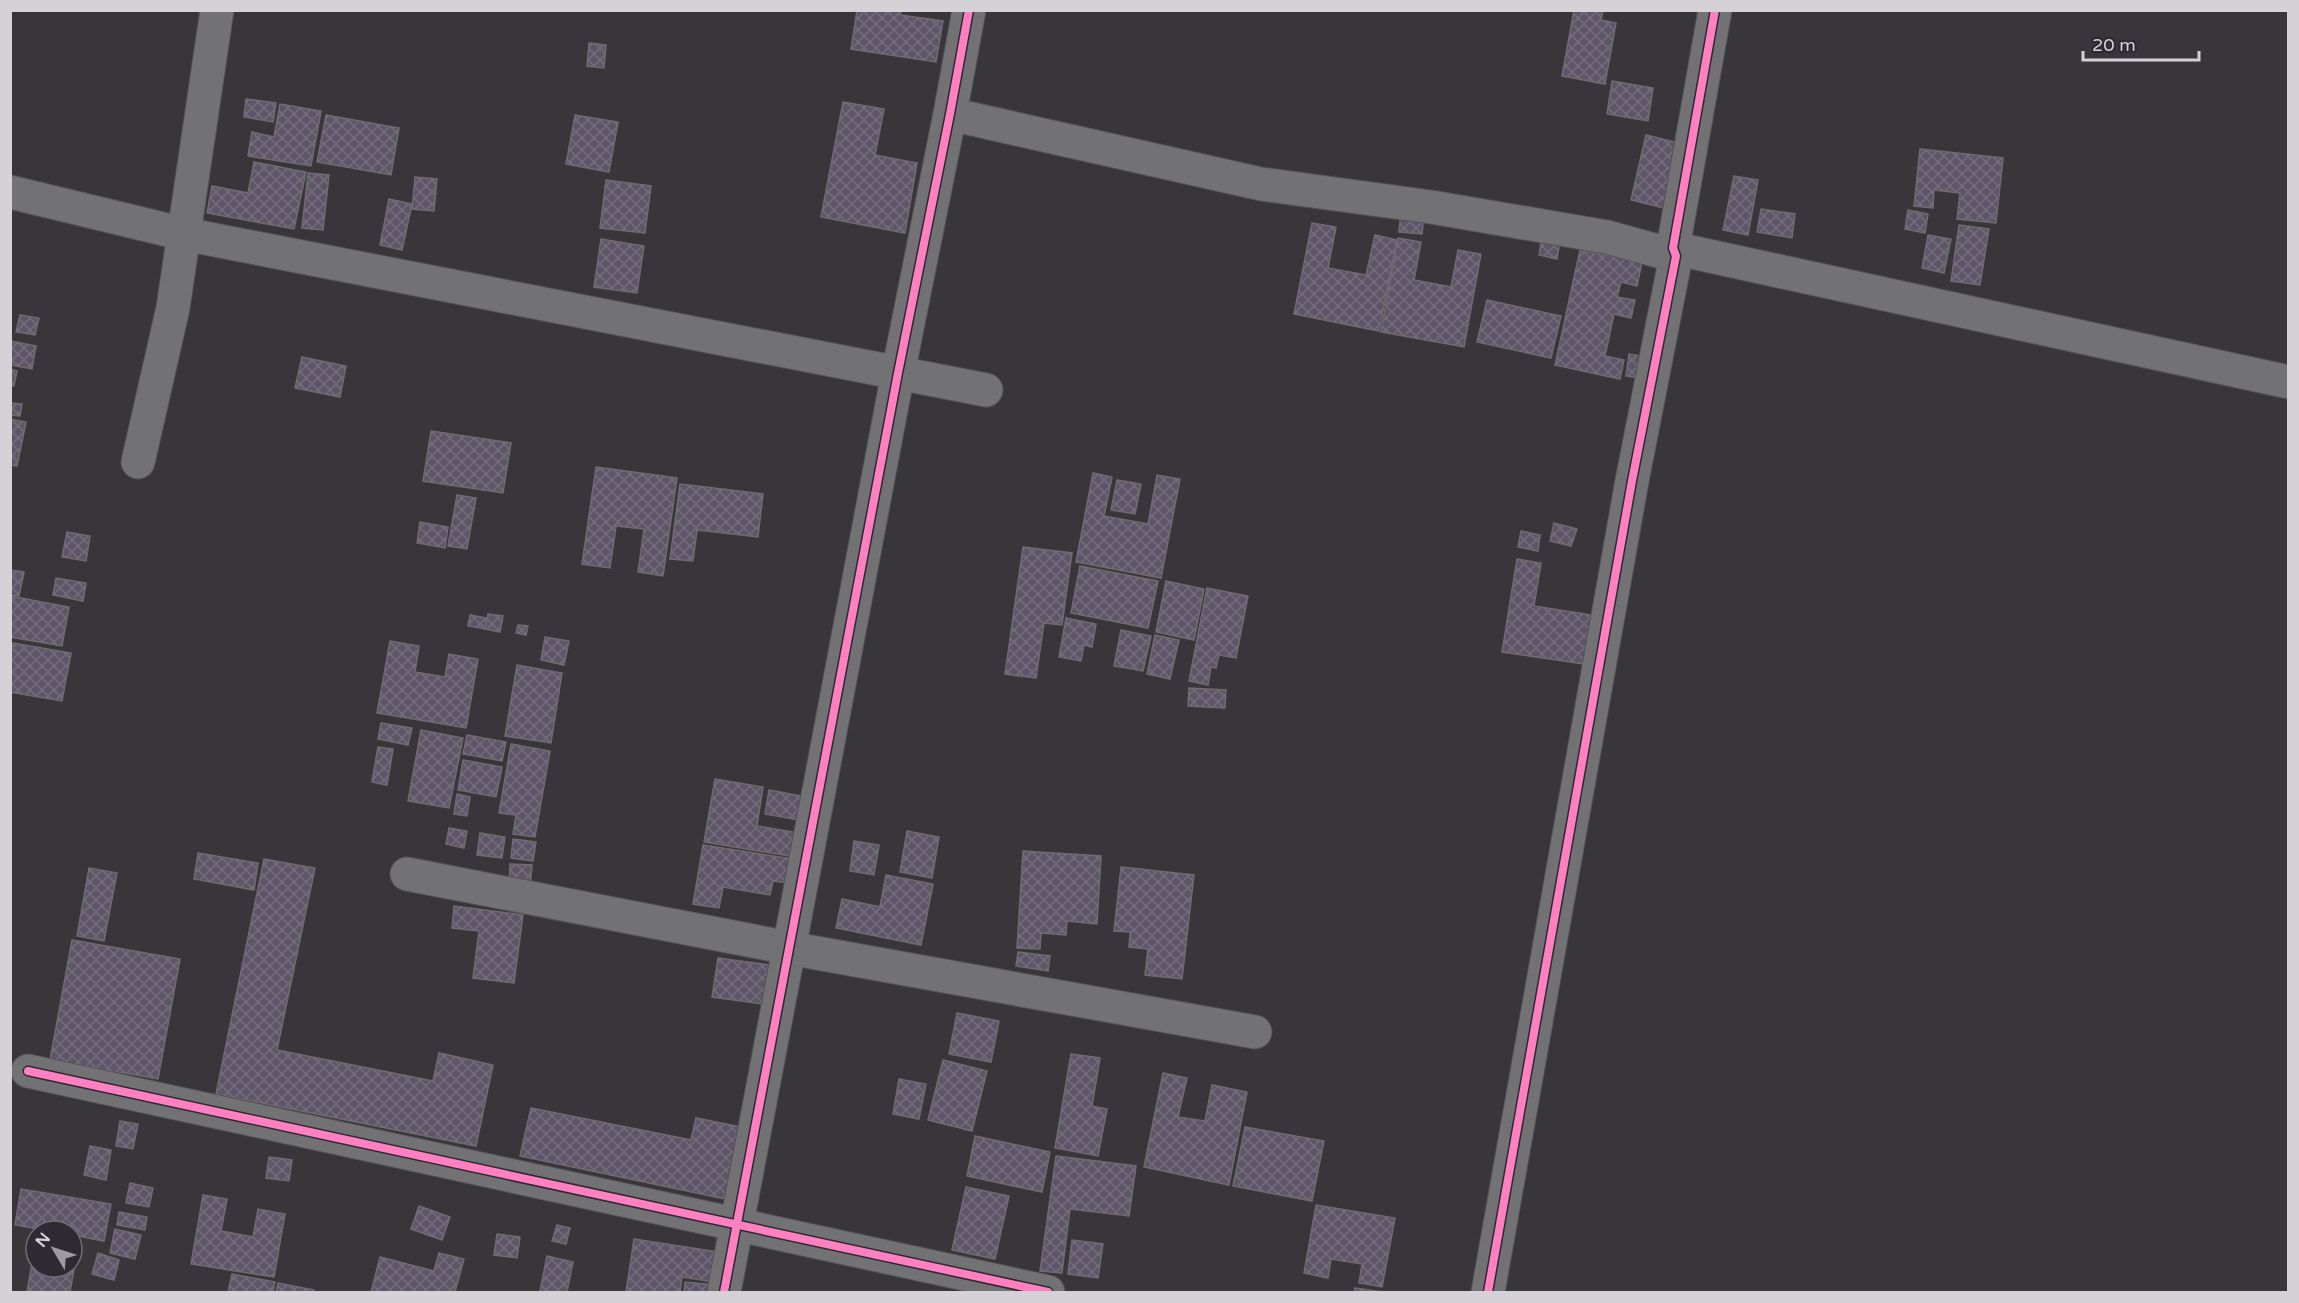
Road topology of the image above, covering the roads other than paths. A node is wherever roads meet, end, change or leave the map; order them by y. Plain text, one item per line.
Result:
1 (217, 10) edge
2 (969, 10) edge
3 (1715, 10) edge
4 (950, 114) junction
5 (10, 192) edge
6 (184, 234) junction
7 (1674, 252) junction
8 (898, 373) junction
9 (2289, 382) edge
10 (986, 390) dead end
11 (138, 462) dead end
12 (407, 874) dead end
13 (789, 948) junction
14 (1255, 1032) dead end
15 (28, 1071) dead end
16 (737, 1224) junction
17 (724, 1293) edge
18 (1048, 1293) edge
19 (1488, 1293) edge

1 - 6 street
2 - 4 street
3 - 7 street
4 - 7 street
4 - 8 street
5 - 6 street
6 - 8 street
6 - 11 street
7 - 9 street
7 - 19 street
8 - 10 street
8 - 13 street
12 - 13 street
13 - 14 street
13 - 16 street
15 - 16 street
16 - 17 street
16 - 18 street

